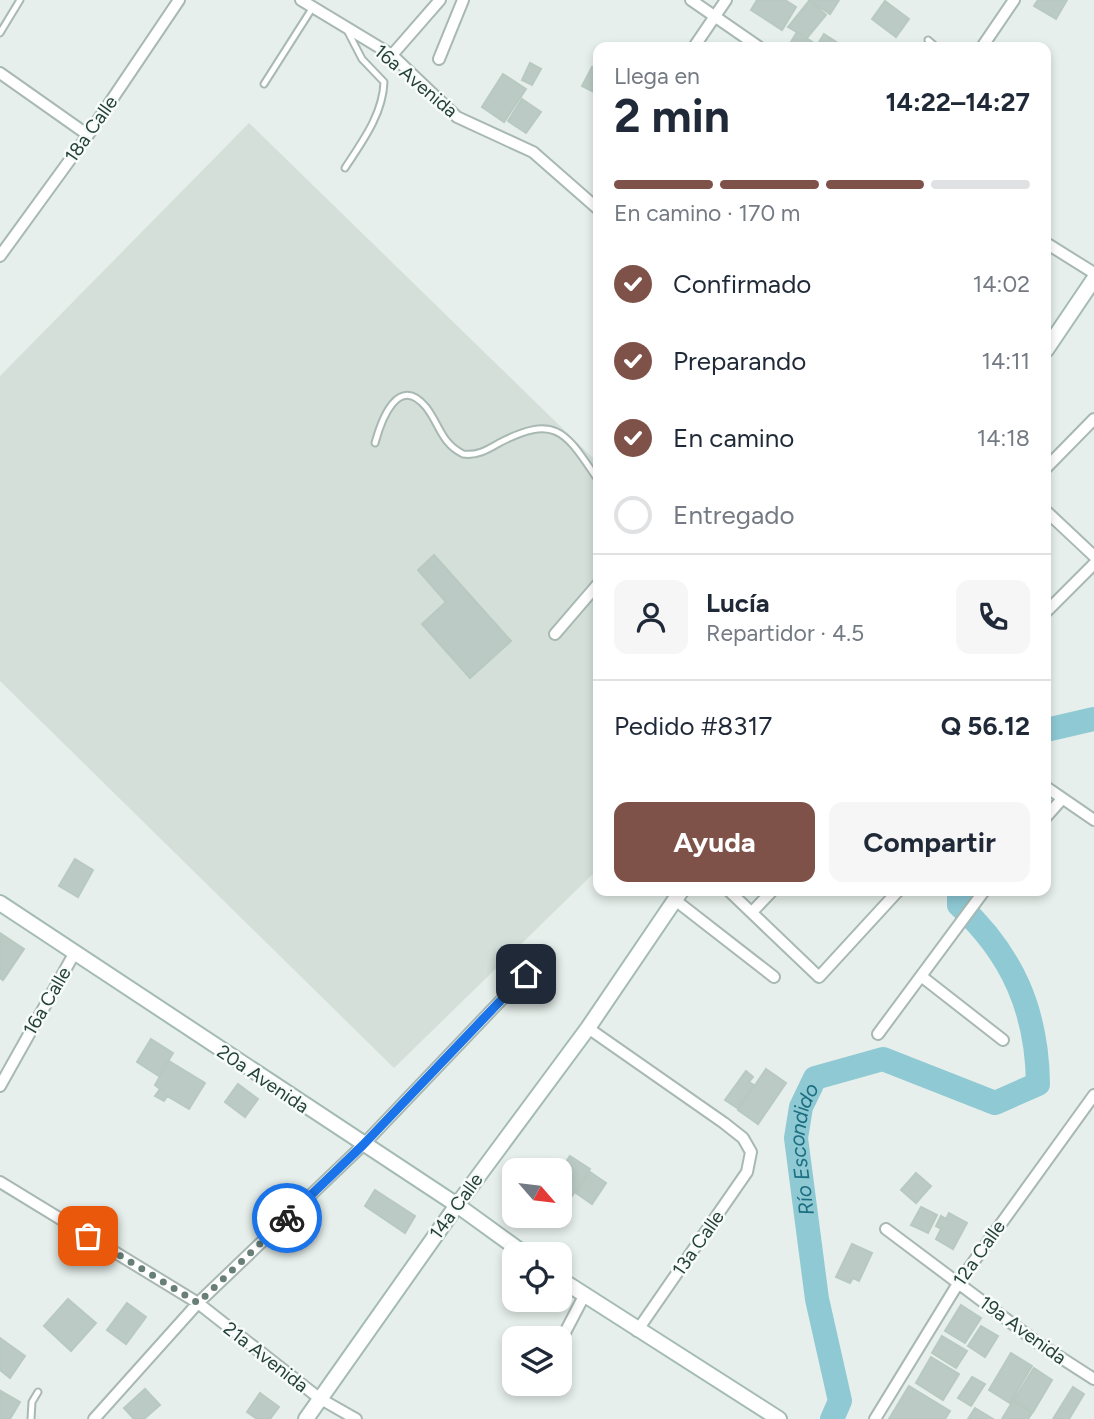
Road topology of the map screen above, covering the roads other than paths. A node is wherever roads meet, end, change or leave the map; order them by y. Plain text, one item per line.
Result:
1 (20, 0) edge
2 (179, 0) edge
3 (302, 0) edge
4 (440, 0) edge
5 (463, 0) edge
6 (691, 0) edge
7 (726, 0) edge
8 (1014, 0) edge
9 (313, 7) junction
10 (715, 16) junction
11 (346, 27) junction
12 (0, 33) edge
13 (928, 40) dead end
14 (697, 42) edge
15 (752, 42) edge
16 (930, 42) edge
17 (985, 42) edge
18 (392, 55) junction
19 (439, 59) dead end
20 (0, 73) edge
21 (264, 84) dead end
22 (88, 135) junction
23 (345, 168) dead end
24 (593, 200) edge
25 (1051, 246) edge
26 (0, 256) edge
27 (1094, 273) edge
28 (1094, 279) edge
29 (1051, 343) edge
30 (1094, 419) edge
31 (375, 443) dead end
32 (1051, 463) edge
33 (593, 473) edge
34 (1051, 516) edge
35 (1094, 556) edge
36 (1094, 564) edge
37 (593, 590) edge
38 (1051, 607) edge
39 (555, 634) dead end
40 (1051, 791) edge
41 (1062, 799) junction
42 (1051, 811) edge
43 (1094, 820) edge
44 (677, 896) edge
45 (679, 896) edge
46 (734, 896) edge
47 (767, 896) edge
48 (893, 896) edge
49 (980, 896) edge
50 (0, 903) edge
51 (752, 912) junction
52 (74, 954) junction
53 (526, 974) dead end
54 (921, 976) junction
55 (774, 977) dead end
56 (588, 1028) junction
57 (878, 1034) dead end
58 (1003, 1040) dead end
59 (0, 1086) edge
60 (1093, 1098) edge
61 (363, 1145) junction
62 (0, 1181) edge
63 (457, 1205) junction
64 (886, 1229) dead end
65 (508, 1242) edge
66 (959, 1282) junction
67 (572, 1288) edge
68 (584, 1296) junction
69 (198, 1303) junction
70 (568, 1326) edge
71 (637, 1331) junction
72 (1094, 1379) edge
73 (38, 1392) dead end
74 (319, 1398) junction
75 (31, 1419) edge
76 (94, 1419) edge
77 (306, 1419) edge
78 (356, 1419) edge
79 (779, 1419) edge
80 (875, 1419) edge

1 - 12 lane
2 - 22 street, 18a Calle
3 - 9 street, 16a Avenida
4 - 18 street
5 - 19 street
6 - 10 street
7 - 10 street
8 - 17 street
9 - 11 street, 16a Avenida
9 - 21 lane
10 - 14 street
10 - 15 street
11 - 18 street, 16a Avenida
11 - 23 lane
13 - 16 lane
18 - 24 street, 16a Avenida
20 - 22 street
22 - 26 street, 18a Calle
25 - 27 street
28 - 29 street
30 - 32 street
31 - 33 lane
34 - 35 street
36 - 38 street
37 - 39 street
40 - 41 street
41 - 42 street
41 - 43 street
44 - 56 street, 14a Calle
45 - 55 street
46 - 51 street
47 - 51 street
48 - 51 street
49 - 54 street
50 - 52 street, 20a Avenida
52 - 59 street, 16a Calle
52 - 61 street, 20a Avenida
53 - 61 street
54 - 57 street
54 - 58 street
56 - 63 street, 14a Calle
56 - 71 street, 13a Calle
60 - 66 street, 12a Calle
61 - 63 street, 20a Avenida
61 - 69 street
62 - 69 street, 21a Avenida
63 - 65 street, 20a Avenida
63 - 74 street, 14a Calle
64 - 66 street, 19a Avenida
66 - 72 street, 19a Avenida
66 - 80 street, 12a Calle
67 - 68 street
68 - 70 street
68 - 71 street
69 - 74 street, 21a Avenida
69 - 76 street
71 - 79 street
73 - 75 lane
74 - 77 street, 14a Calle
74 - 78 street, 21a Avenida

